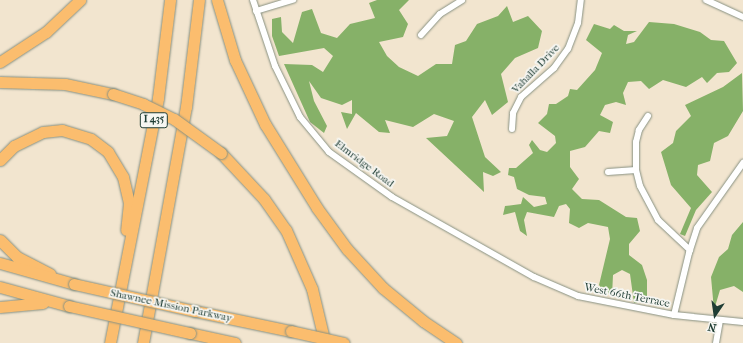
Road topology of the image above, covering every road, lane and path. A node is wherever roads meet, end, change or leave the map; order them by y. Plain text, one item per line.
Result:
1 (80, 0) edge
2 (170, 0) edge
3 (199, 0) edge
4 (217, 0) edge
5 (253, 0) edge
6 (293, 0) edge
7 (462, 0) edge
8 (581, 0) edge
9 (706, 0) edge
10 (256, 11) junction
11 (743, 17) edge
12 (421, 35) dead end
13 (0, 62) edge
14 (0, 82) edge
15 (648, 116) dead end
16 (512, 128) dead end
17 (0, 160) edge
18 (743, 163) edge
19 (636, 170) junction
20 (608, 172) dead end
21 (451, 231) joint
22 (131, 239) junction
23 (0, 240) edge
24 (690, 250) junction
25 (0, 263) edge
26 (55, 279) junction
27 (0, 287) edge
28 (55, 303) junction
29 (0, 307) edge
30 (674, 315) junction
31 (720, 321) junction
32 (743, 322) edge
33 (193, 334) junction
34 (110, 343) edge
35 (142, 343) edge
36 (212, 343) edge
37 (235, 343) edge
38 (325, 343) edge
39 (344, 343) edge
40 (456, 343) edge
41 (716, 343) edge

1 - 13 highway
2 - 22 highway, I 435
3 - 35 highway, I 435
4 - 40 highway
5 - 10 street, Elmridge Road
6 - 10 street
7 - 12 street
8 - 16 street, Vahalla Drive
9 - 11 street
10 - 21 street, Elmridge Road
14 - 38 highway, bridge
15 - 19 street
17 - 22 highway
18 - 24 street
19 - 20 street
19 - 24 street
21 - 30 street, West 66th Terrace
22 - 34 highway, I 435
23 - 26 highway
24 - 30 street
25 - 26 highway, Shawnee Mission Parkway
26 - 39 highway, Shawnee Mission Parkway, bridge
27 - 28 highway, Shawnee Mission Parkway
28 - 29 highway
28 - 33 highway, Shawnee Mission Parkway, bridge
30 - 31 street, West 66th Terrace
31 - 32 street, West 66th Terrace
31 - 41 street
33 - 36 highway
33 - 37 highway, Shawnee Mission Parkway

